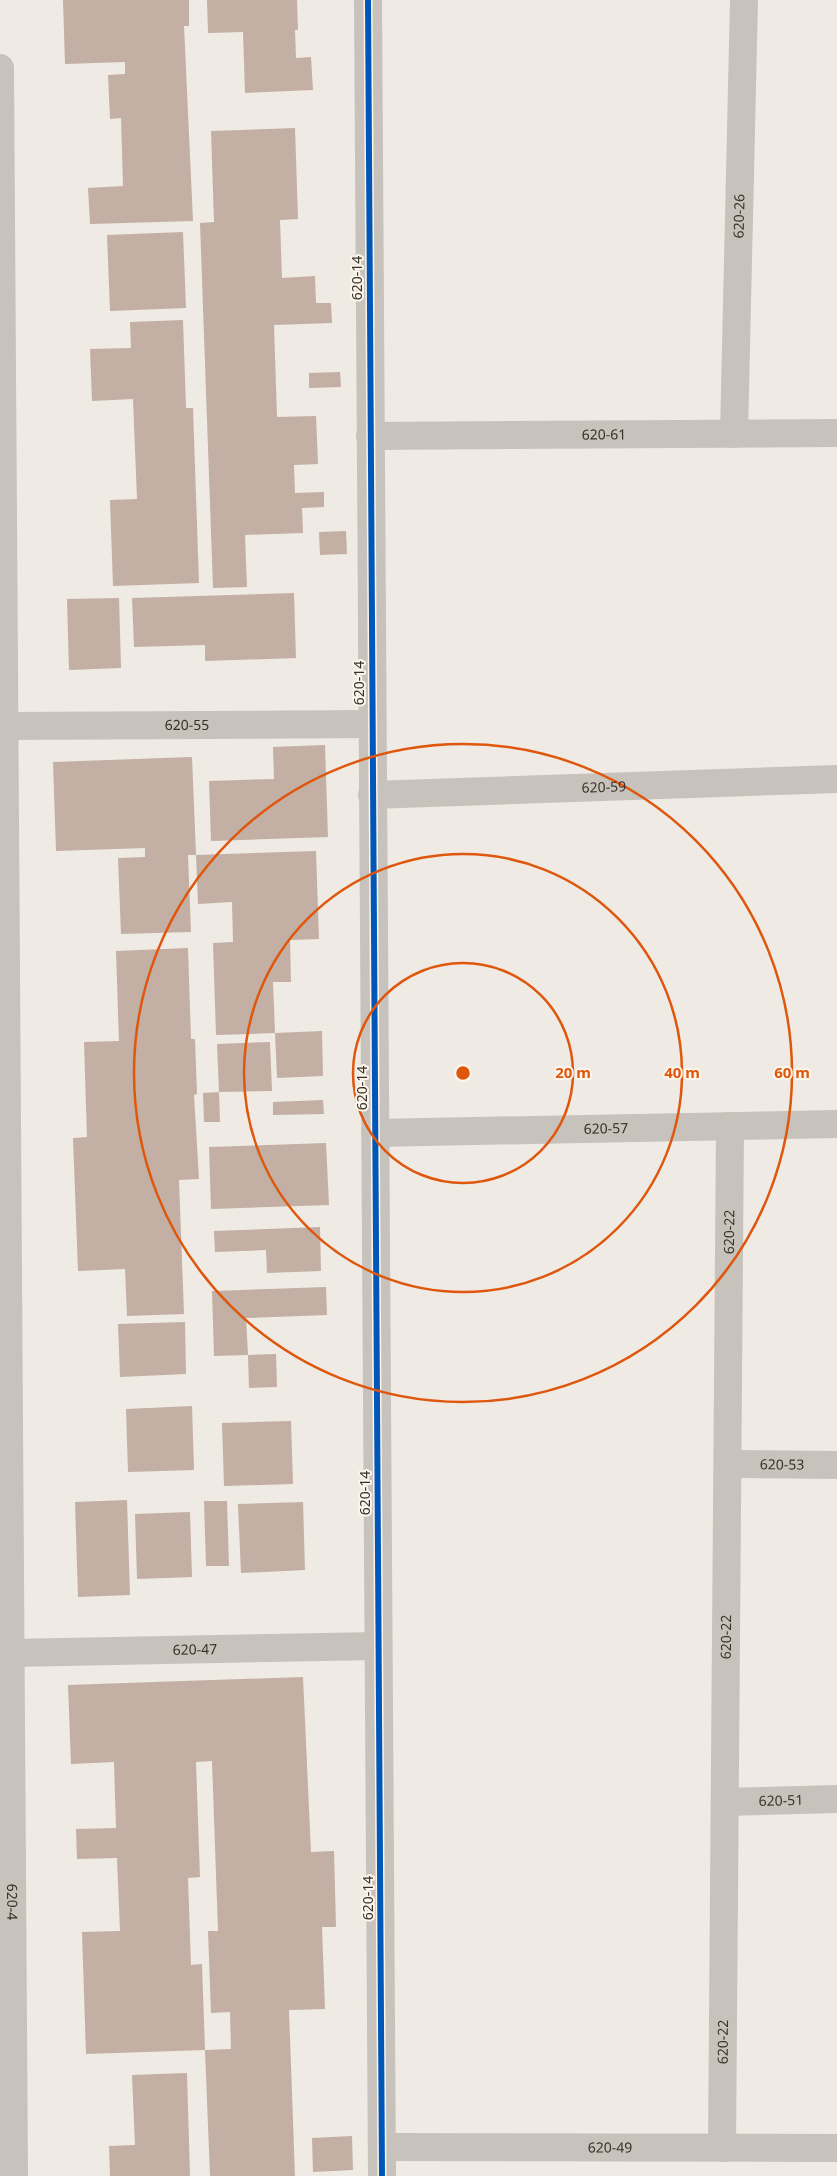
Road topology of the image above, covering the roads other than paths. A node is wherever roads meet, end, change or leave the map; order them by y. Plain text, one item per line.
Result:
1 (368, 0) edge
2 (744, 0) edge
3 (0, 68) edge
4 (837, 433) edge
5 (734, 434) junction
6 (370, 436) junction
7 (372, 724) junction
8 (5, 726) junction
9 (837, 780) edge
10 (372, 795) junction
11 (837, 1124) edge
12 (730, 1126) junction
13 (375, 1133) junction
14 (4, 1135) edge
15 (728, 1464) junction
16 (837, 1465) edge
17 (5, 1544) edge
18 (378, 1646) junction
19 (11, 1653) junction
20 (837, 1799) edge
21 (725, 1802) junction
22 (382, 2147) junction
23 (722, 2148) junction
24 (837, 2148) edge
25 (14, 2176) edge
26 (382, 2176) edge

1 - 6 street, 620-14
2 - 5 street, 620-26
3 - 8 street, 620-4
4 - 5 street, 620-61
5 - 6 street, 620-61
6 - 7 street, 620-14
7 - 8 street, 620-55
7 - 10 street, 620-14
8 - 14 street, 620-4
9 - 10 street, 620-59
10 - 13 street, 620-14
11 - 12 street, 620-57
12 - 13 street, 620-57
12 - 15 street, 620-22
13 - 18 street, 620-14
14 - 17 street, 620-4
15 - 16 street, 620-53
15 - 21 street, 620-22
17 - 19 street, 620-4
18 - 19 street, 620-47
18 - 22 street, 620-14
19 - 25 street, 620-4
20 - 21 street, 620-51
21 - 23 street, 620-22
22 - 23 street, 620-49
22 - 26 street, 620-14
23 - 24 street, 620-49

